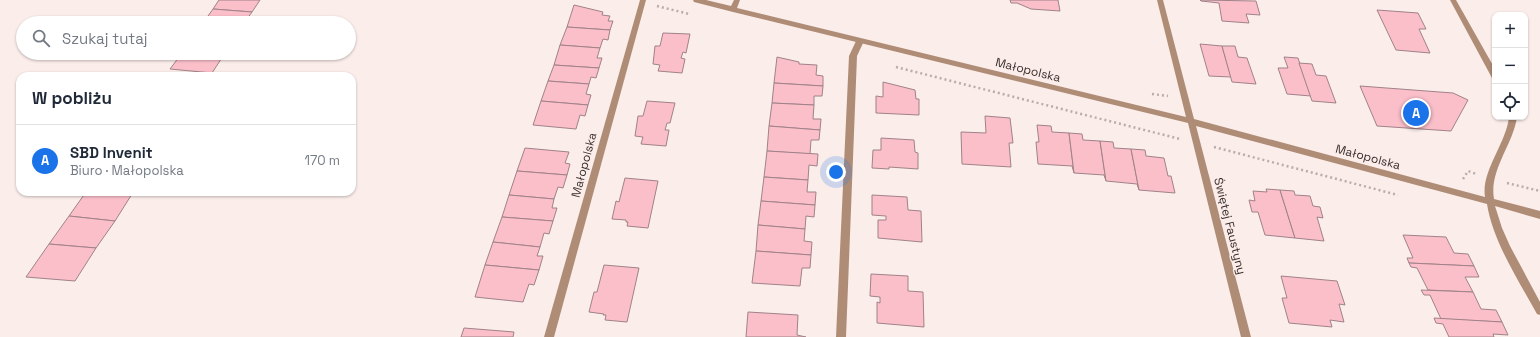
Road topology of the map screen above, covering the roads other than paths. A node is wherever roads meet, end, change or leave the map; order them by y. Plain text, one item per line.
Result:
1 (696, 0) edge
2 (737, 0) edge
3 (1160, 0) edge
4 (1453, 0) edge
5 (642, 1) edge
6 (733, 10) junction
7 (860, 42) junction
8 (1492, 71) edge
9 (1512, 120) edge
10 (1190, 122) junction
11 (1489, 202) junction
12 (1540, 215) edge
13 (1540, 311) edge
14 (550, 337) edge
15 (841, 337) edge
16 (1246, 337) edge

1 - 6 street, Małopolska
2 - 6 street
3 - 10 street
4 - 8 street
5 - 14 street, Małopolska
6 - 7 street, Małopolska
7 - 10 street, Małopolska
7 - 15 street
9 - 11 street
10 - 11 street, Małopolska
10 - 16 street, Świętej Faustyny
11 - 12 street, Małopolska
11 - 13 street

